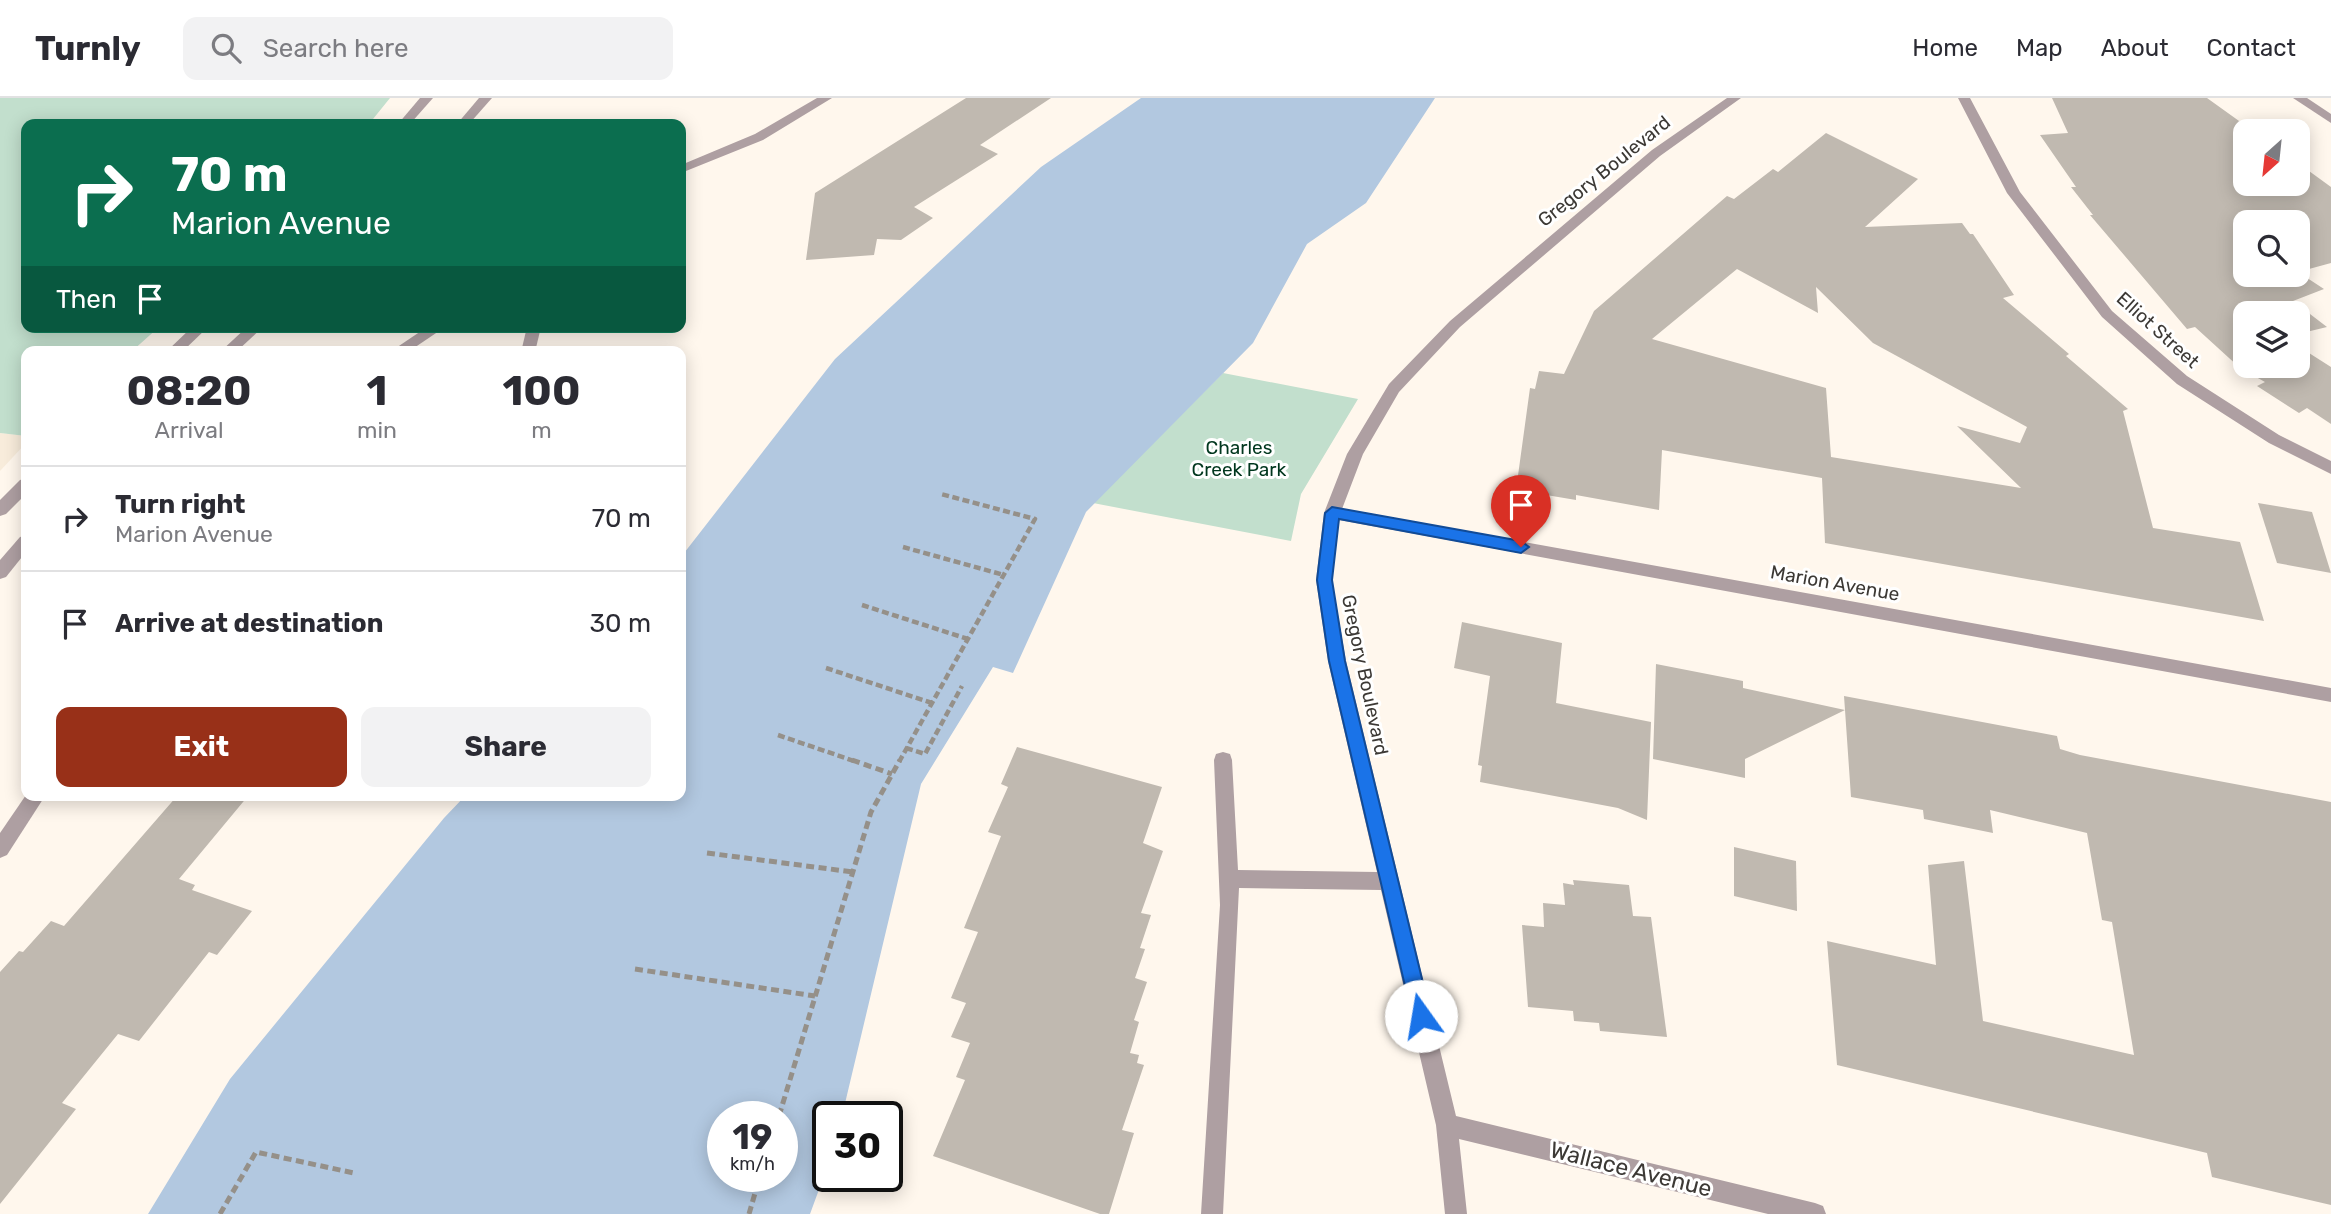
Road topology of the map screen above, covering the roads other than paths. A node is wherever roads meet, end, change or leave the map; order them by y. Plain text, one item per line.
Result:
1 (427, 98) edge
2 (485, 98) edge
3 (826, 98) edge
4 (1735, 98) edge
5 (1964, 98) edge
6 (2299, 98) edge
7 (408, 119) edge
8 (467, 119) edge
9 (2331, 119) edge
10 (686, 167) edge
11 (194, 333) edge
12 (249, 333) edge
13 (428, 333) edge
14 (180, 346) edge
15 (234, 346) edge
16 (407, 346) edge
17 (2331, 468) edge
18 (21, 489) edge
19 (0, 510) edge
20 (1332, 513) junction
21 (21, 547) edge
22 (0, 572) edge
23 (2331, 695) edge
24 (1223, 760) dead end
25 (33, 801) edge
26 (0, 849) edge
27 (1229, 879) junction
28 (1390, 881) junction
29 (1447, 1125) junction
30 (1212, 1214) edge
31 (1456, 1214) edge
32 (1815, 1214) edge

1 - 7 street
2 - 8 street
3 - 10 street
4 - 20 street, Gregory Boulevard
5 - 17 street, Elliot Street
6 - 9 street
11 - 14 street
12 - 15 street
13 - 16 street
18 - 19 street
20 - 23 street, Marion Avenue
20 - 28 street, Gregory Boulevard
21 - 22 street
24 - 27 street
25 - 26 street
27 - 28 street
27 - 30 street
28 - 29 street, Gregory Boulevard
29 - 31 street, Gregory Boulevard
29 - 32 street, Wallace Avenue

